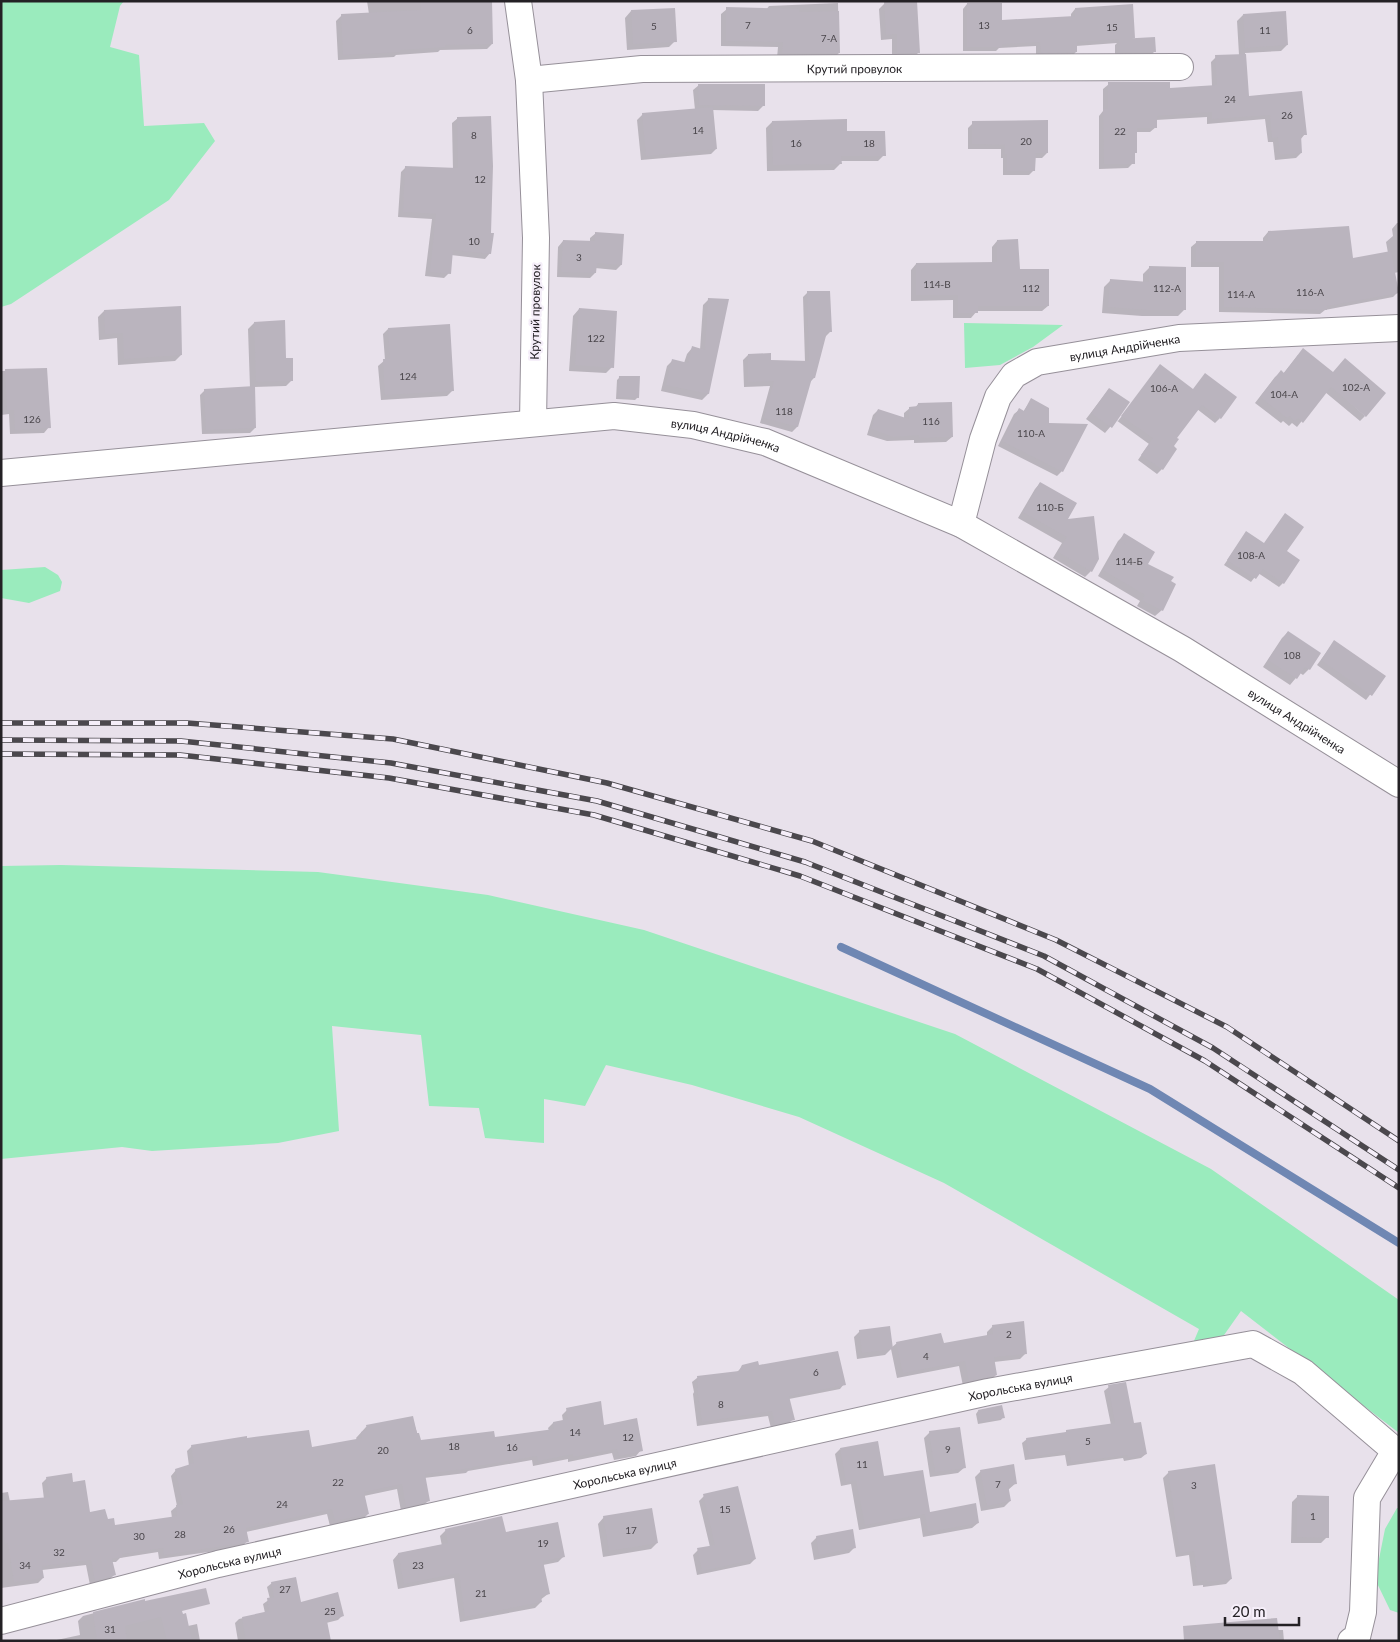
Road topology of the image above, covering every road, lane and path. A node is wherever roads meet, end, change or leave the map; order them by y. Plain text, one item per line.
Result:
1 (518, 1) edge
2 (1180, 68) dead end
3 (529, 80) junction
4 (1399, 328) edge
5 (533, 423) junction
6 (1, 473) edge
7 (961, 524) junction
8 (1399, 784) edge
9 (1397, 1452) edge
10 (1, 1621) edge
11 (1360, 1639) edge

1 - 3 street, Крутий провулок
2 - 3 street, Крутий провулок
3 - 5 street, Крутий провулок
4 - 7 street, вулиця Андрійченка
5 - 6 street, вулиця Андрійченка
5 - 7 street, вулиця Андрійченка
7 - 8 street, вулиця Андрійченка
9 - 10 street, Хорольська вулиця
9 - 11 street

